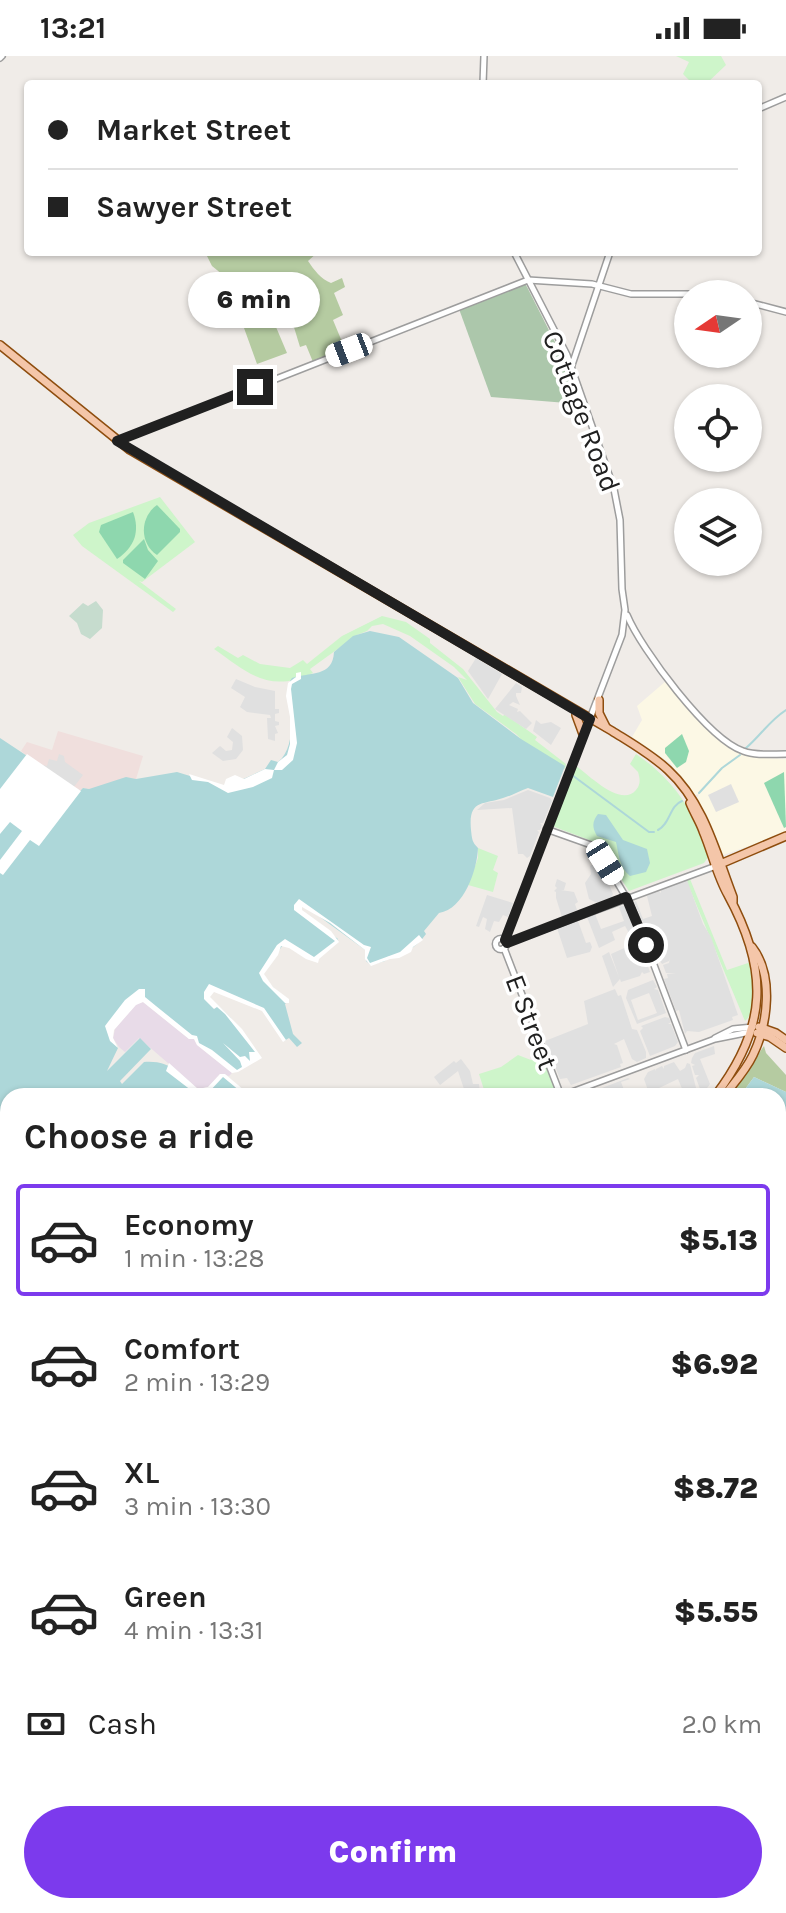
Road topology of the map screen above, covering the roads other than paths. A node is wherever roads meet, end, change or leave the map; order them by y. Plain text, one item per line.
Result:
1 (484, 56) edge
2 (483, 80) edge
3 (786, 97) edge
4 (762, 107) edge
5 (516, 256) edge
6 (609, 256) edge
7 (528, 280) junction
8 (599, 286) junction
9 (674, 294) edge
10 (762, 306) edge
11 (786, 312) edge
12 (0, 345) edge
13 (571, 368) junction
14 (117, 441) junction
15 (625, 610) junction
16 (599, 700) junction
17 (561, 703) junction
18 (576, 715) junction
19 (589, 720) junction
20 (608, 729) junction
21 (583, 734) junction
22 (630, 744) junction
23 (786, 754) edge
24 (546, 829) junction
25 (786, 836) edge
26 (772, 842) junction
27 (734, 859) junction
28 (718, 863) junction
29 (725, 877) junction
30 (626, 897) junction
31 (733, 902) junction
32 (505, 944) junction
33 (756, 1030) junction
34 (776, 1040) junction
35 (786, 1040) edge
36 (786, 1048) edge
37 (686, 1050) junction
38 (754, 1053) junction
39 (558, 1088) edge
40 (583, 1088) edge
41 (720, 1088) edge
42 (730, 1088) edge

1 - 2 street
3 - 4 street
5 - 7 street, Cottage Road
6 - 8 street
7 - 8 street
7 - 13 street, Cottage Road
7 - 14 street
8 - 9 street
8 - 13 street
10 - 11 street
12 - 14 main road
13 - 15 street, Cottage Road
14 - 17 main road
15 - 16 street, Cottage Road
15 - 23 street
16 - 19 street, Cottage Road
16 - 20 main road
17 - 18 main road
17 - 19 main road
18 - 19 main road
18 - 21 main road
19 - 20 main road
19 - 21 street, Cottage Road
19 - 22 main road
20 - 22 main road
21 - 24 street, Cottage Road
22 - 28 main road
24 - 30 street
24 - 32 street, Cottage Road
25 - 26 main road
26 - 27 main road
26 - 28 main road
27 - 28 main road
27 - 29 main road
28 - 29 main road
28 - 30 street
28 - 31 main road
29 - 31 main road
30 - 32 street
30 - 37 street
31 - 33 main road
32 - 39 street, E Street
33 - 34 main road
33 - 35 main road
33 - 37 street
33 - 38 main road
33 - 41 main road
34 - 36 main road
34 - 38 main road
37 - 40 street
38 - 42 main road

